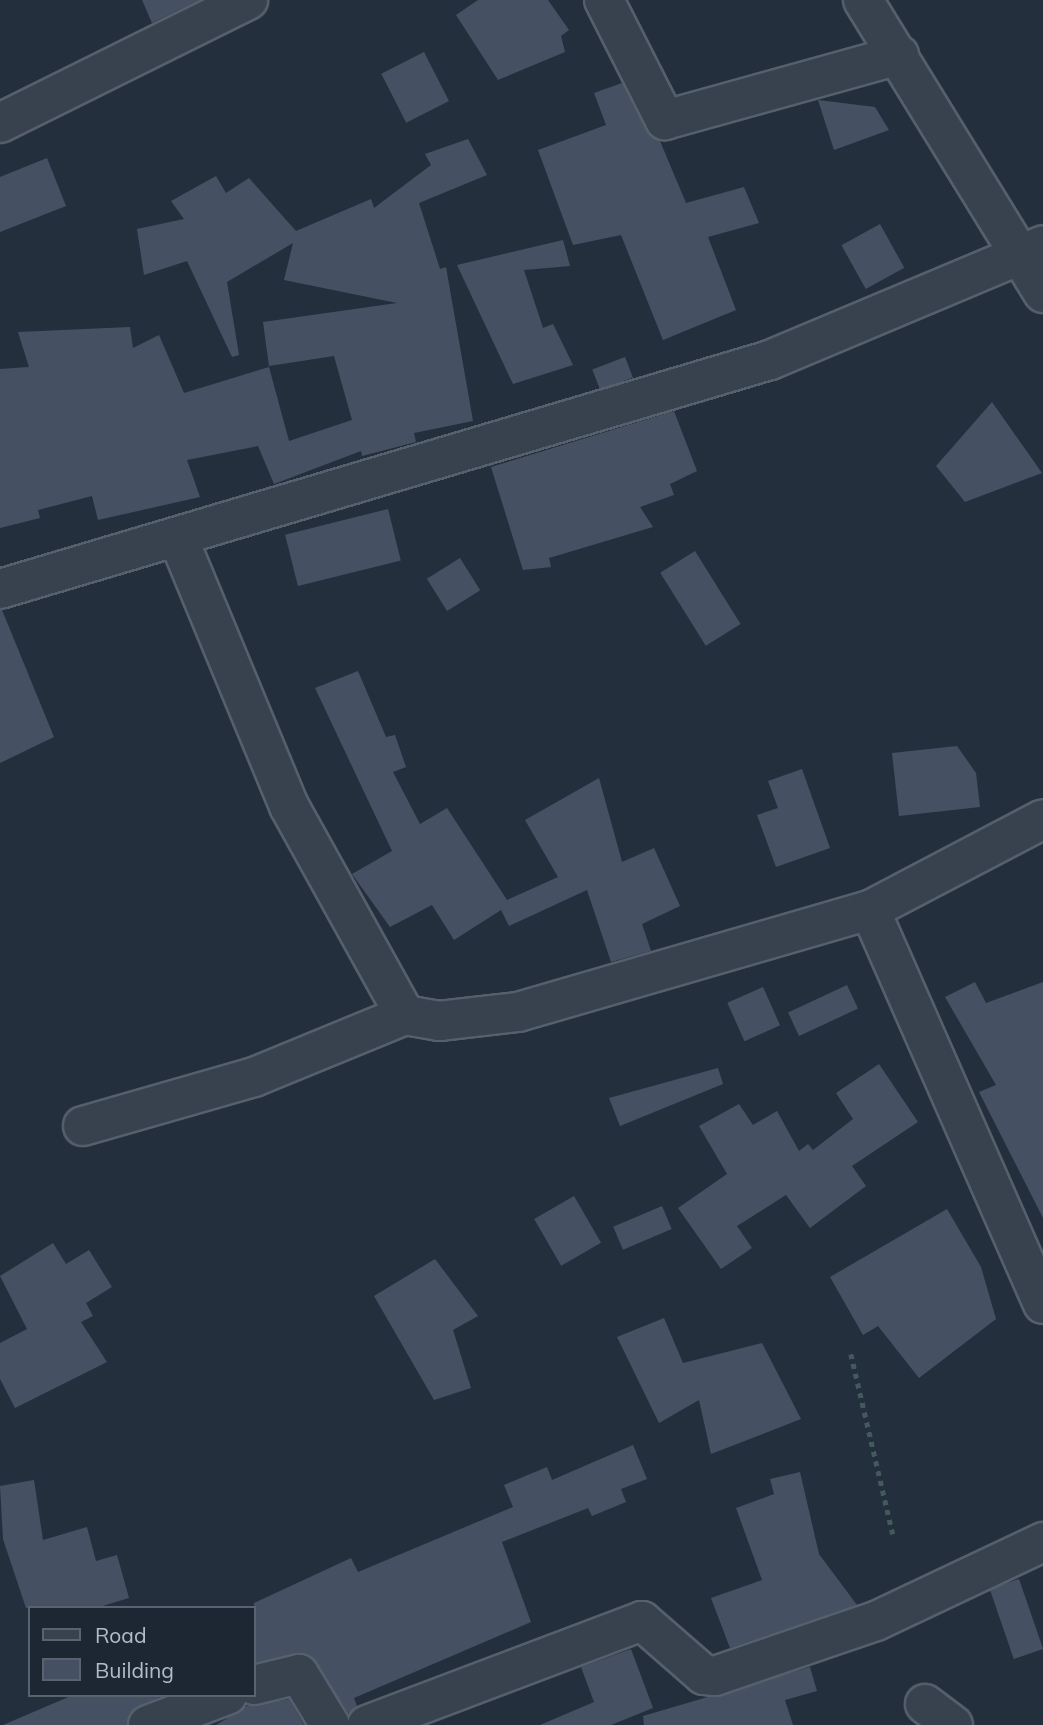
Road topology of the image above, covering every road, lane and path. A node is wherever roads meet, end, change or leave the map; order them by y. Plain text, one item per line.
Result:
1 (248, 0) edge
2 (604, 0) edge
3 (863, 0) edge
4 (899, 55) junction
5 (0, 122) edge
6 (1034, 251) edge
7 (1043, 293) edge
8 (178, 538) junction
9 (0, 589) edge
10 (1043, 819) edge
11 (870, 910) junction
12 (405, 1015) junction
13 (83, 1126) dead end
14 (1043, 1304) edge
15 (851, 1354) dead end
16 (893, 1534) dead end
17 (1043, 1542) edge
18 (256, 1685) edge
19 (222, 1697) edge
20 (148, 1725) edge
21 (330, 1725) edge
22 (367, 1725) edge

1 - 5 street
2 - 4 street
3 - 4 street
4 - 6 street
6 - 7 street
6 - 8 street
8 - 9 street
8 - 12 street
10 - 11 street
11 - 12 street
11 - 14 street
12 - 13 street
15 - 16 path
17 - 22 street
18 - 21 street
19 - 20 street

